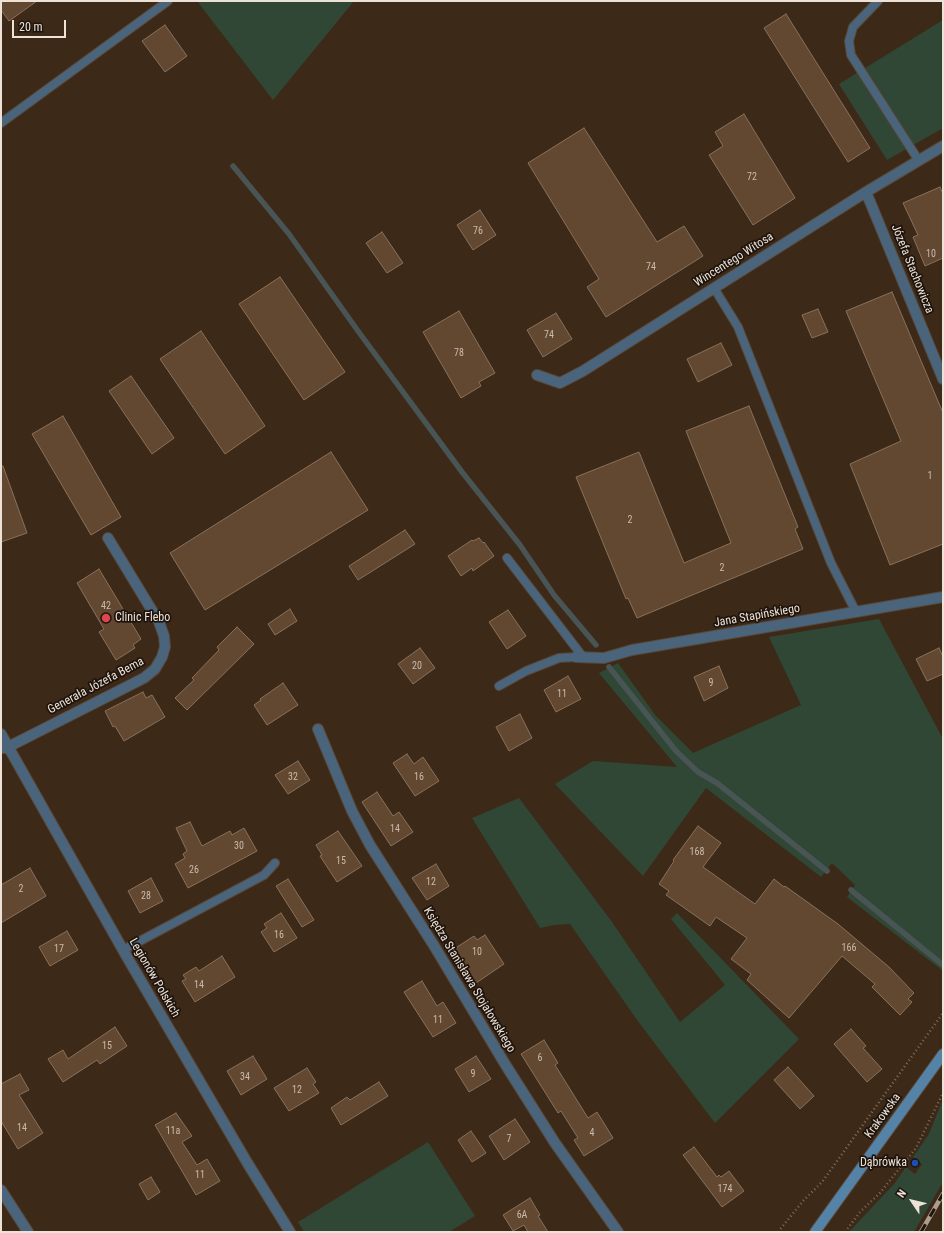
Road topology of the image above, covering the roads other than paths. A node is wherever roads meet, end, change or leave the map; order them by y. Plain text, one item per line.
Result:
1 (168, 1) edge
2 (878, 1) edge
3 (1, 123) edge
4 (943, 146) edge
5 (919, 161) junction
6 (866, 192) junction
7 (714, 288) junction
8 (537, 375) dead end
9 (943, 379) edge
10 (108, 538) dead end
11 (507, 558) dead end
12 (943, 597) edge
13 (856, 612) junction
14 (579, 657) junction
15 (499, 686) dead end
16 (318, 728) dead end
17 (1, 734) edge
18 (5, 747) edge
19 (275, 863) dead end
20 (123, 950) junction
21 (943, 1054) edge
22 (1, 1190) edge
23 (28, 1232) edge
24 (290, 1232) edge
25 (618, 1232) edge
26 (816, 1232) edge

1 - 3 lane
2 - 5 lane
4 - 5 street, Wincentego Witosa
5 - 6 street, Wincentego Witosa
6 - 7 street, Wincentego Witosa
6 - 9 street, Józefa Stachowicza
7 - 8 street, Wincentego Witosa
7 - 13 lane
10 - 18 street, Generała Józefa Bema
11 - 14 lane
12 - 13 street, Jana Stapińskiego
13 - 14 street, Jana Stapińskiego
14 - 15 lane
16 - 25 street, Księdza Stanisława Stojałowskiego
17 - 18 street, Legionów Polskich
18 - 20 street, Legionów Polskich
19 - 20 lane
20 - 24 street, Legionów Polskich
21 - 26 main road, Krakowska
22 - 23 street

